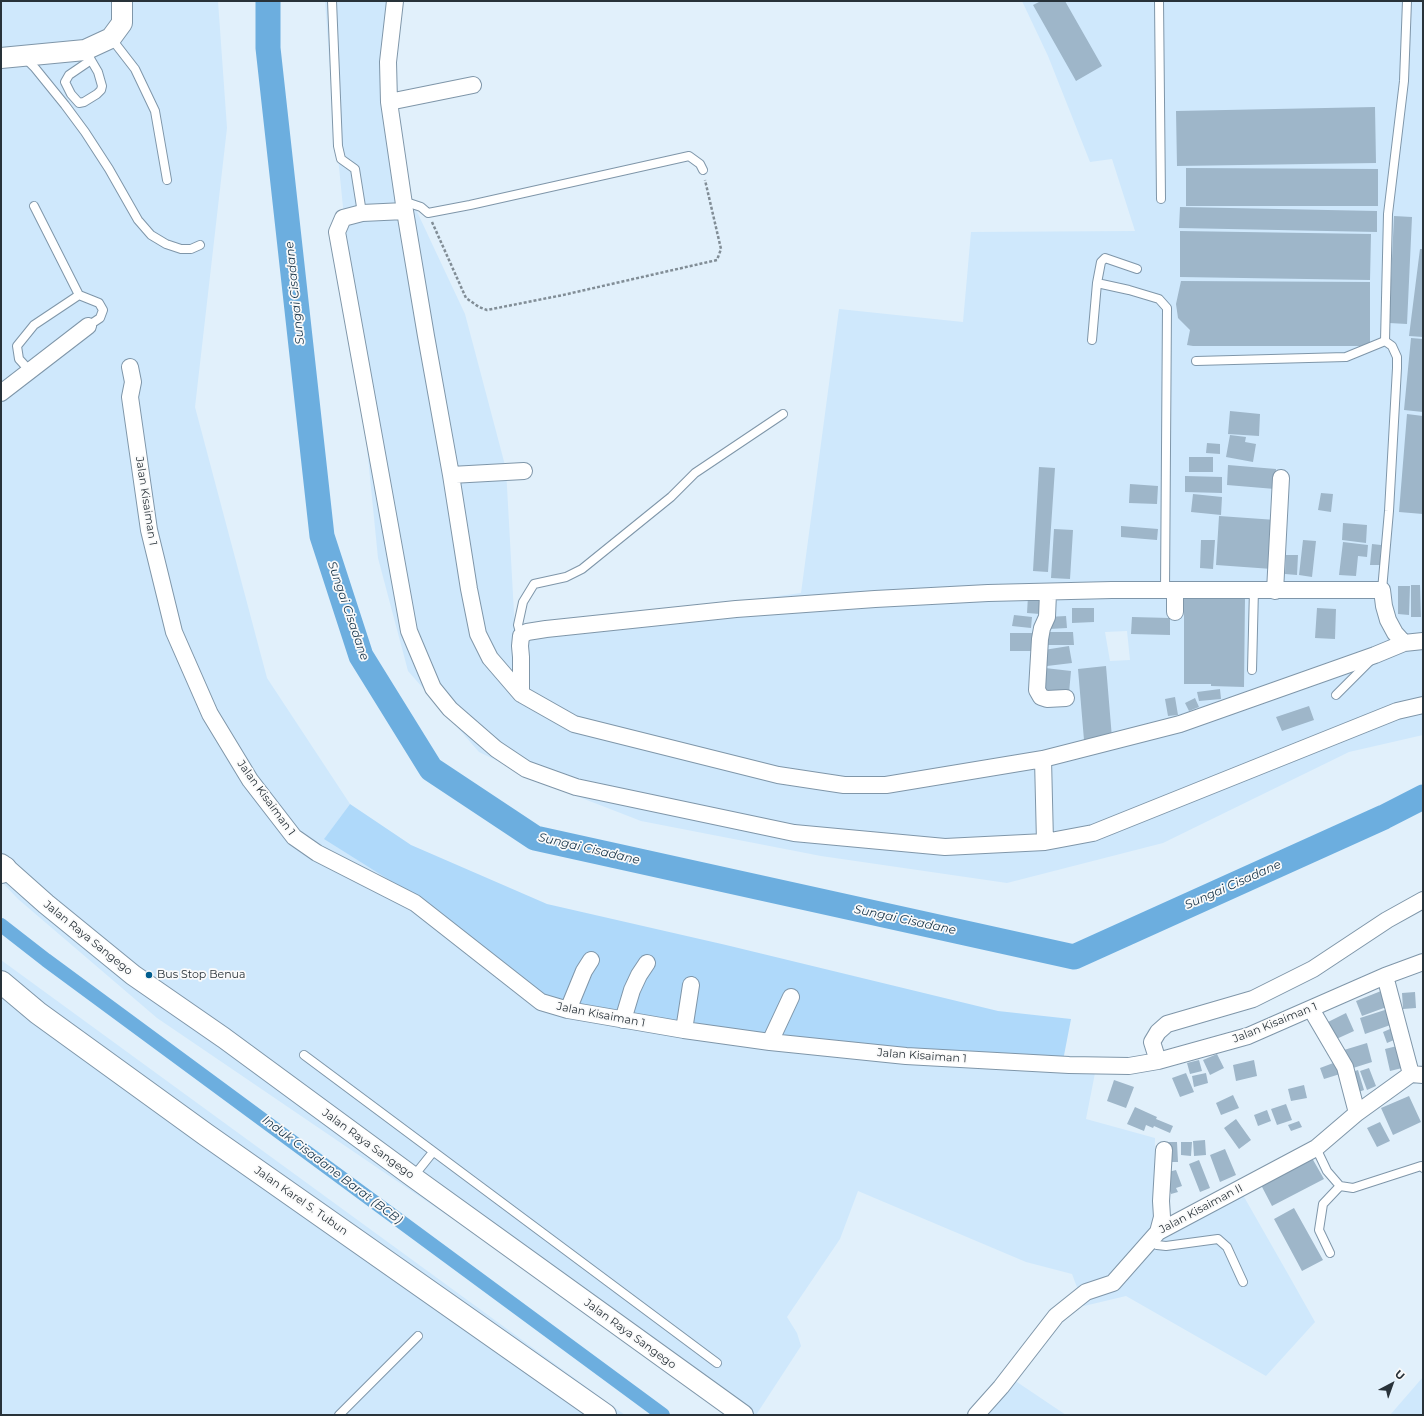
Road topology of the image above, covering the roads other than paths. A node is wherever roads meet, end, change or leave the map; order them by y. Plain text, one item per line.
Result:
1 (122, 1) edge
2 (332, 1) edge
3 (395, 1) edge
4 (1159, 1) edge
5 (1407, 1) edge
6 (111, 38) junction
7 (88, 55) junction
8 (23, 56) junction
9 (1, 58) edge
10 (473, 85) dead end
11 (389, 102) junction
12 (703, 170) road end
13 (168, 180) dead end
14 (1161, 199) dead end
15 (34, 206) dead end
16 (404, 206) junction
17 (362, 213) junction
18 (200, 245) dead end
19 (1137, 269) dead end
20 (1097, 283) junction
21 (79, 295) junction
22 (88, 326) joint
23 (1092, 340) dead end
24 (1385, 341) junction
25 (1196, 361) dead end
26 (130, 367) dead end
27 (30, 371) junction
28 (1, 393) edge
29 (783, 414) dead end
30 (524, 470) dead end
31 (452, 475) junction
32 (1281, 478) dead end
33 (1254, 589) junction
34 (1170, 590) junction
35 (1382, 590) junction
36 (1275, 591) junction
37 (1048, 593) junction
38 (1175, 612) dead end
39 (521, 636) junction
40 (1423, 641) edge
41 (1404, 643) junction
42 (1375, 655) junction
43 (1252, 670) dead end
44 (521, 694) junction
45 (1336, 695) dead end
46 (1066, 698) dead end
47 (1423, 704) edge
48 (1043, 759) junction
49 (1044, 842) junction
50 (2, 868) edge
51 (1423, 900) edge
52 (591, 960) dead end
53 (1423, 962) edge
54 (647, 963) dead end
55 (1385, 976) junction
56 (1, 982) edge
57 (691, 985) dead end
58 (791, 997) dead end
59 (1311, 1009) junction
60 (568, 1010) junction
61 (623, 1020) junction
62 (684, 1030) junction
63 (770, 1042) junction
64 (304, 1055) dead end
65 (1158, 1061) junction
66 (1417, 1075) edge
67 (1357, 1113) junction
68 (1316, 1148) junction
69 (1164, 1150) dead end
70 (433, 1152) junction
71 (1423, 1168) edge
72 (413, 1177) junction
73 (1340, 1186) junction
74 (1153, 1236) junction
75 (1330, 1253) dead end
76 (1243, 1282) dead end
77 (418, 1336) dead end
78 (717, 1363) dead end
79 (339, 1415) edge
80 (605, 1415) edge
81 (743, 1415) edge
82 (976, 1415) edge

1 - 6 street
2 - 17 lane
3 - 11 street
4 - 14 lane
5 - 24 lane
6 - 7 street
6 - 13 lane
7 - 7 lane
7 - 8 street
8 - 9 street
8 - 18 lane
10 - 11 street
11 - 16 street
12 - 16 lane
15 - 21 lane
16 - 17 street
16 - 31 street
17 - 49 street
19 - 20 lane
20 - 23 lane
20 - 34 lane
21 - 22 lane
21 - 27 lane
22 - 27 street
24 - 25 lane
24 - 35 lane
26 - 60 street, Jalan Kisaiman 1
27 - 28 street
29 - 39 lane
30 - 31 street
31 - 44 street
32 - 36 street
33 - 34 street
33 - 36 street
33 - 43 lane
34 - 37 street
34 - 38 street
35 - 36 street
35 - 41 street
37 - 39 street
37 - 46 street
39 - 44 street
40 - 41 street
41 - 42 street
42 - 45 lane
42 - 48 street
44 - 48 street
47 - 49 street
48 - 49 street
50 - 72 street, Jalan Raya Sangego
51 - 65 street
52 - 60 street
53 - 55 street, Jalan Kisaiman 1
54 - 61 street
55 - 59 street, Jalan Kisaiman 1
55 - 66 street
56 - 80 main road, Jalan Karel S. Tubun
57 - 62 street
58 - 63 street
59 - 65 street, Jalan Kisaiman 1
59 - 67 street
60 - 61 street, Jalan Kisaiman 1
61 - 62 street, Jalan Kisaiman 1
62 - 63 street, Jalan Kisaiman 1
63 - 65 street, Jalan Kisaiman 1
64 - 70 lane
66 - 67 street, Jalan Kisaiman II
67 - 68 street, Jalan Kisaiman II
68 - 73 lane
68 - 74 street, Jalan Kisaiman II
69 - 74 street
70 - 72 lane
70 - 78 lane
71 - 73 lane
72 - 81 street, Jalan Raya Sangego
73 - 75 lane
74 - 76 lane
74 - 82 street, Jalan Kisaiman II
77 - 79 lane

